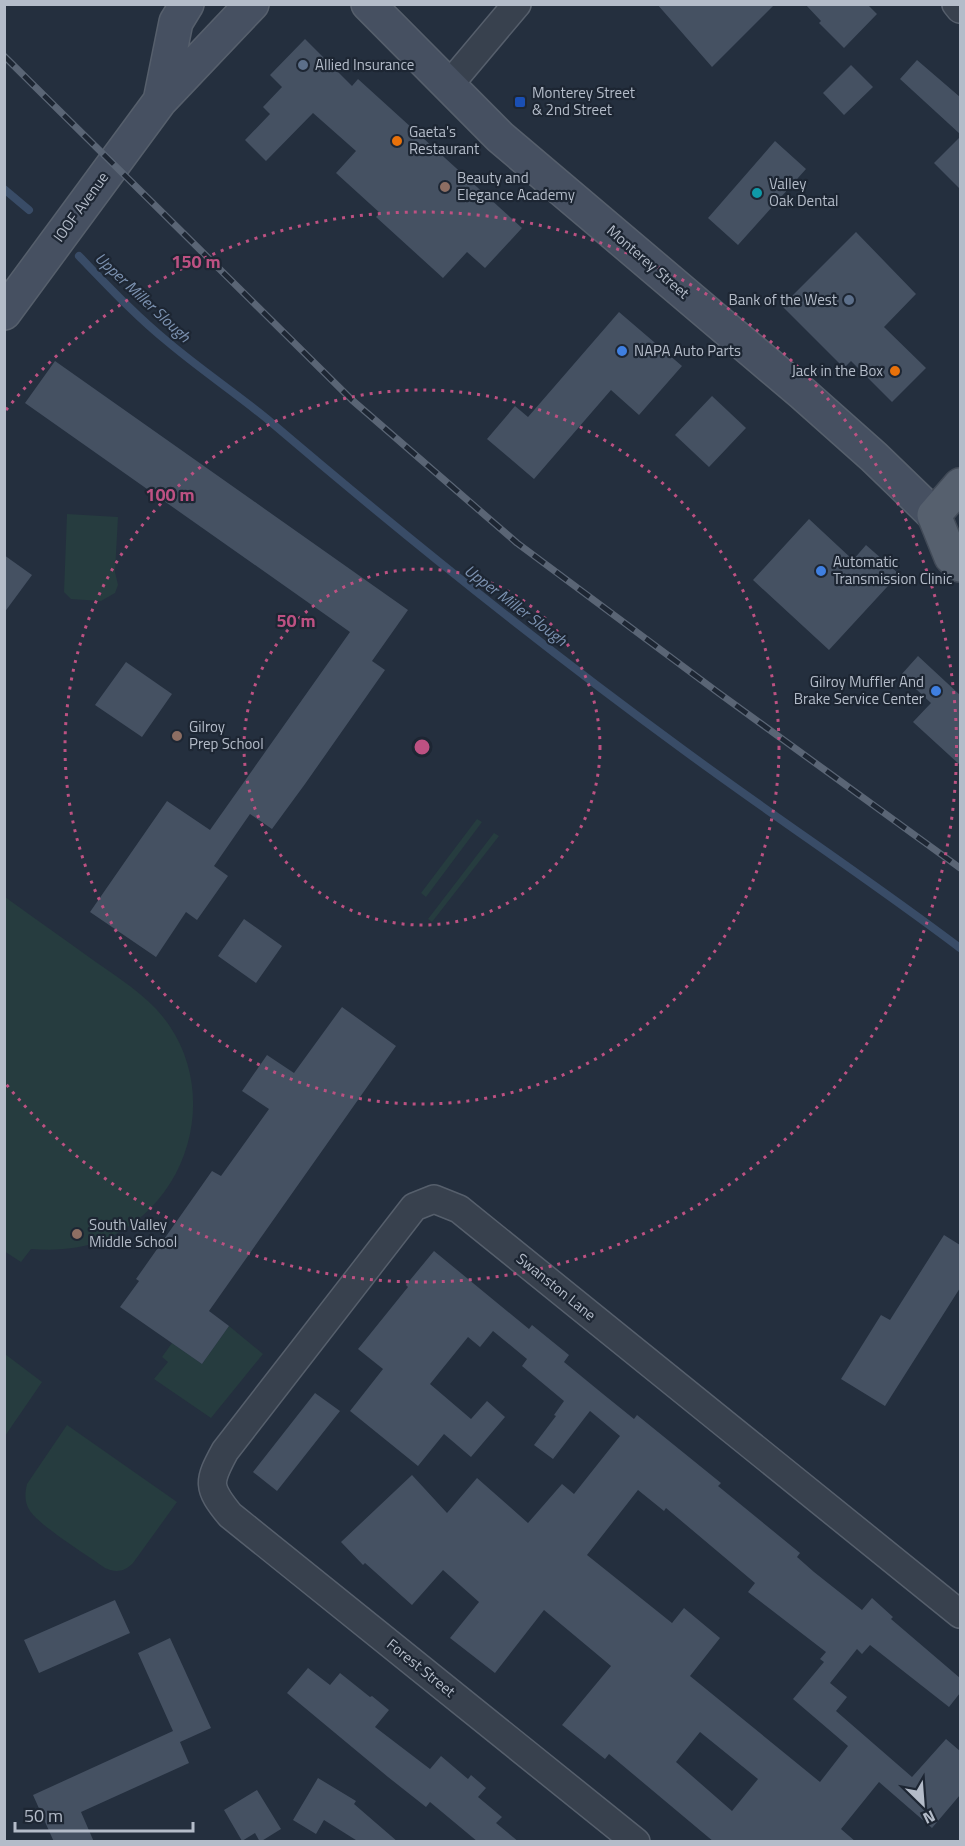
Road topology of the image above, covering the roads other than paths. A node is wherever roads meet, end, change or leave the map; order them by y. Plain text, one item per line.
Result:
1 (187, 4) edge
2 (252, 4) edge
3 (368, 4) edge
4 (517, 4) edge
5 (956, 4) edge
6 (960, 9) edge
7 (449, 85) junction
8 (160, 101) junction
9 (4, 314) edge
10 (960, 485) edge
11 (947, 519) edge
12 (960, 565) edge
13 (213, 1488) joint
14 (960, 1614) edge
15 (636, 1842) edge

1 - 8 main road, IOOF Avenue
2 - 8 main road, IOOF Avenue
3 - 7 main road, Monterey Street
4 - 7 street
5 - 6 street
7 - 11 main road, Monterey Street
8 - 9 main road, IOOF Avenue
10 - 11 main road
11 - 12 main road, Monterey Street
13 - 14 street, Swanston Lane
13 - 15 street, Forest Street

